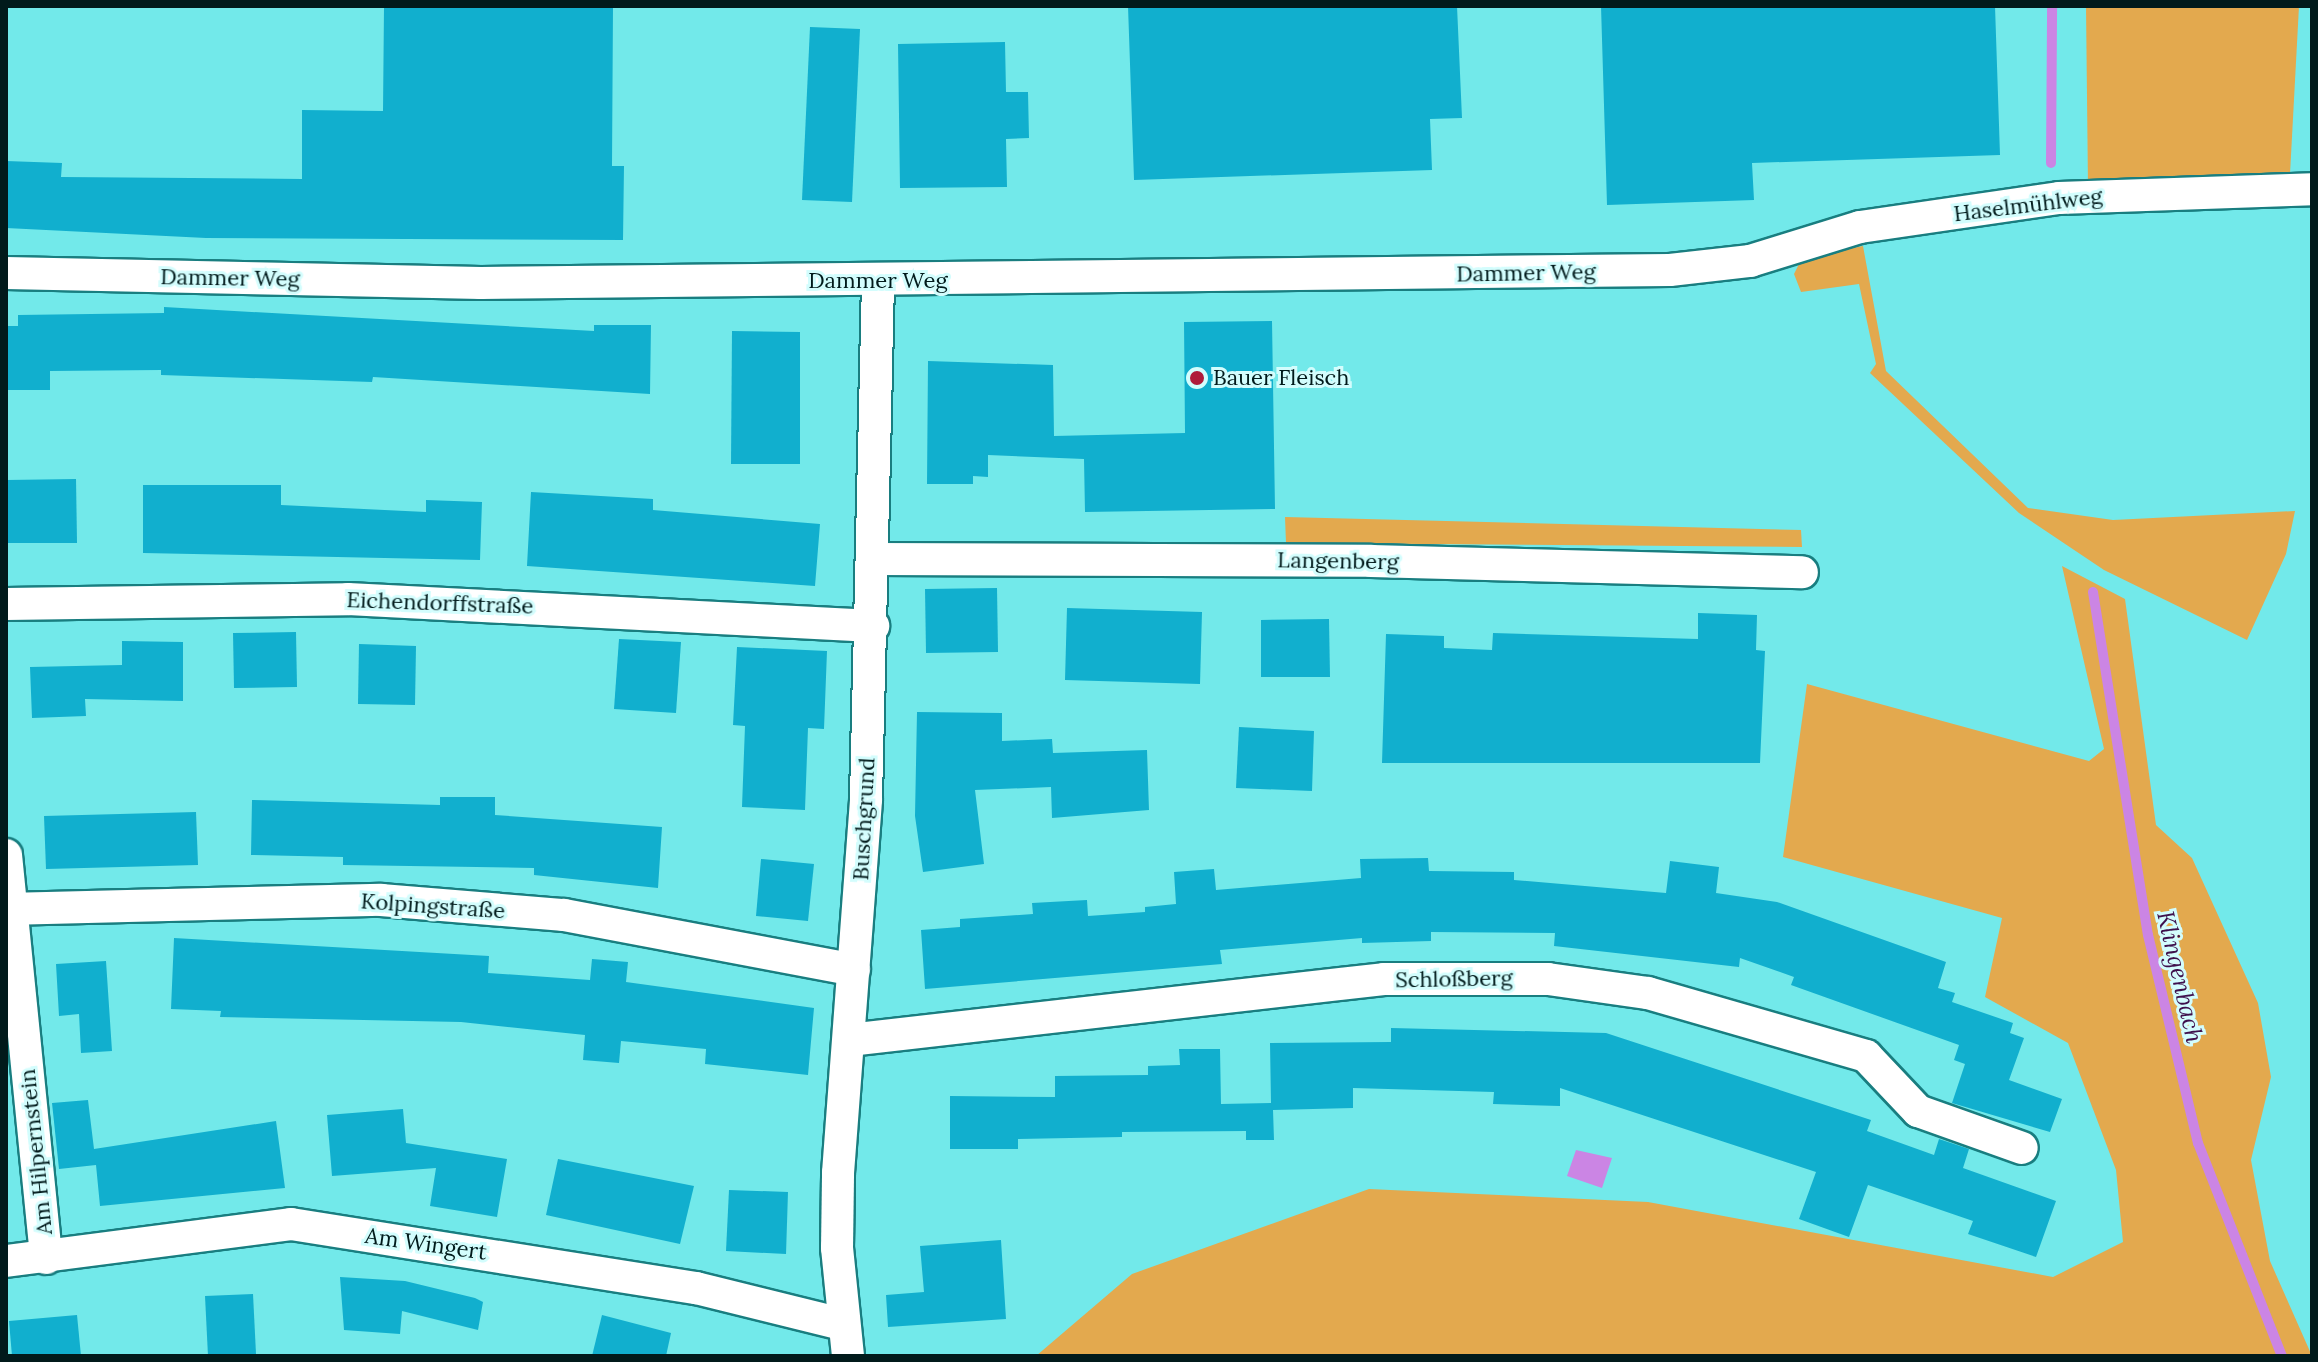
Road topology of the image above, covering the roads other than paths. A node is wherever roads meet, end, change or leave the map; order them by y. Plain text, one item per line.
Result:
1 (2312, 189) edge
2 (1750, 261) joint
3 (6, 273) edge
4 (878, 281) junction
5 (874, 559) junction
6 (1802, 572) dead end
7 (6, 604) edge
8 (873, 626) junction
9 (6, 855) edge
10 (9, 909) edge
11 (854, 970) junction
12 (849, 1040) junction
13 (2022, 1148) dead end
14 (46, 1258) junction
15 (6, 1261) edge
16 (841, 1324) junction
17 (848, 1356) edge

1 - 2 street, Haselmühlweg
2 - 4 street, Dammer Weg
3 - 4 street, Dammer Weg
4 - 5 street, Buschgrund
5 - 6 street, Langenberg
5 - 8 street, Buschgrund
7 - 8 street, Eichendorffstraße
8 - 11 street, Buschgrund
9 - 10 street, Am Hilpernstein
10 - 11 street, Kolpingstraße
10 - 14 street, Am Hilpernstein
11 - 12 street, Buschgrund
12 - 13 street, Schloßberg
12 - 16 street, Buschgrund
14 - 15 street, Am Wingert
14 - 16 street, Am Wingert
16 - 17 street, Buschgrund

